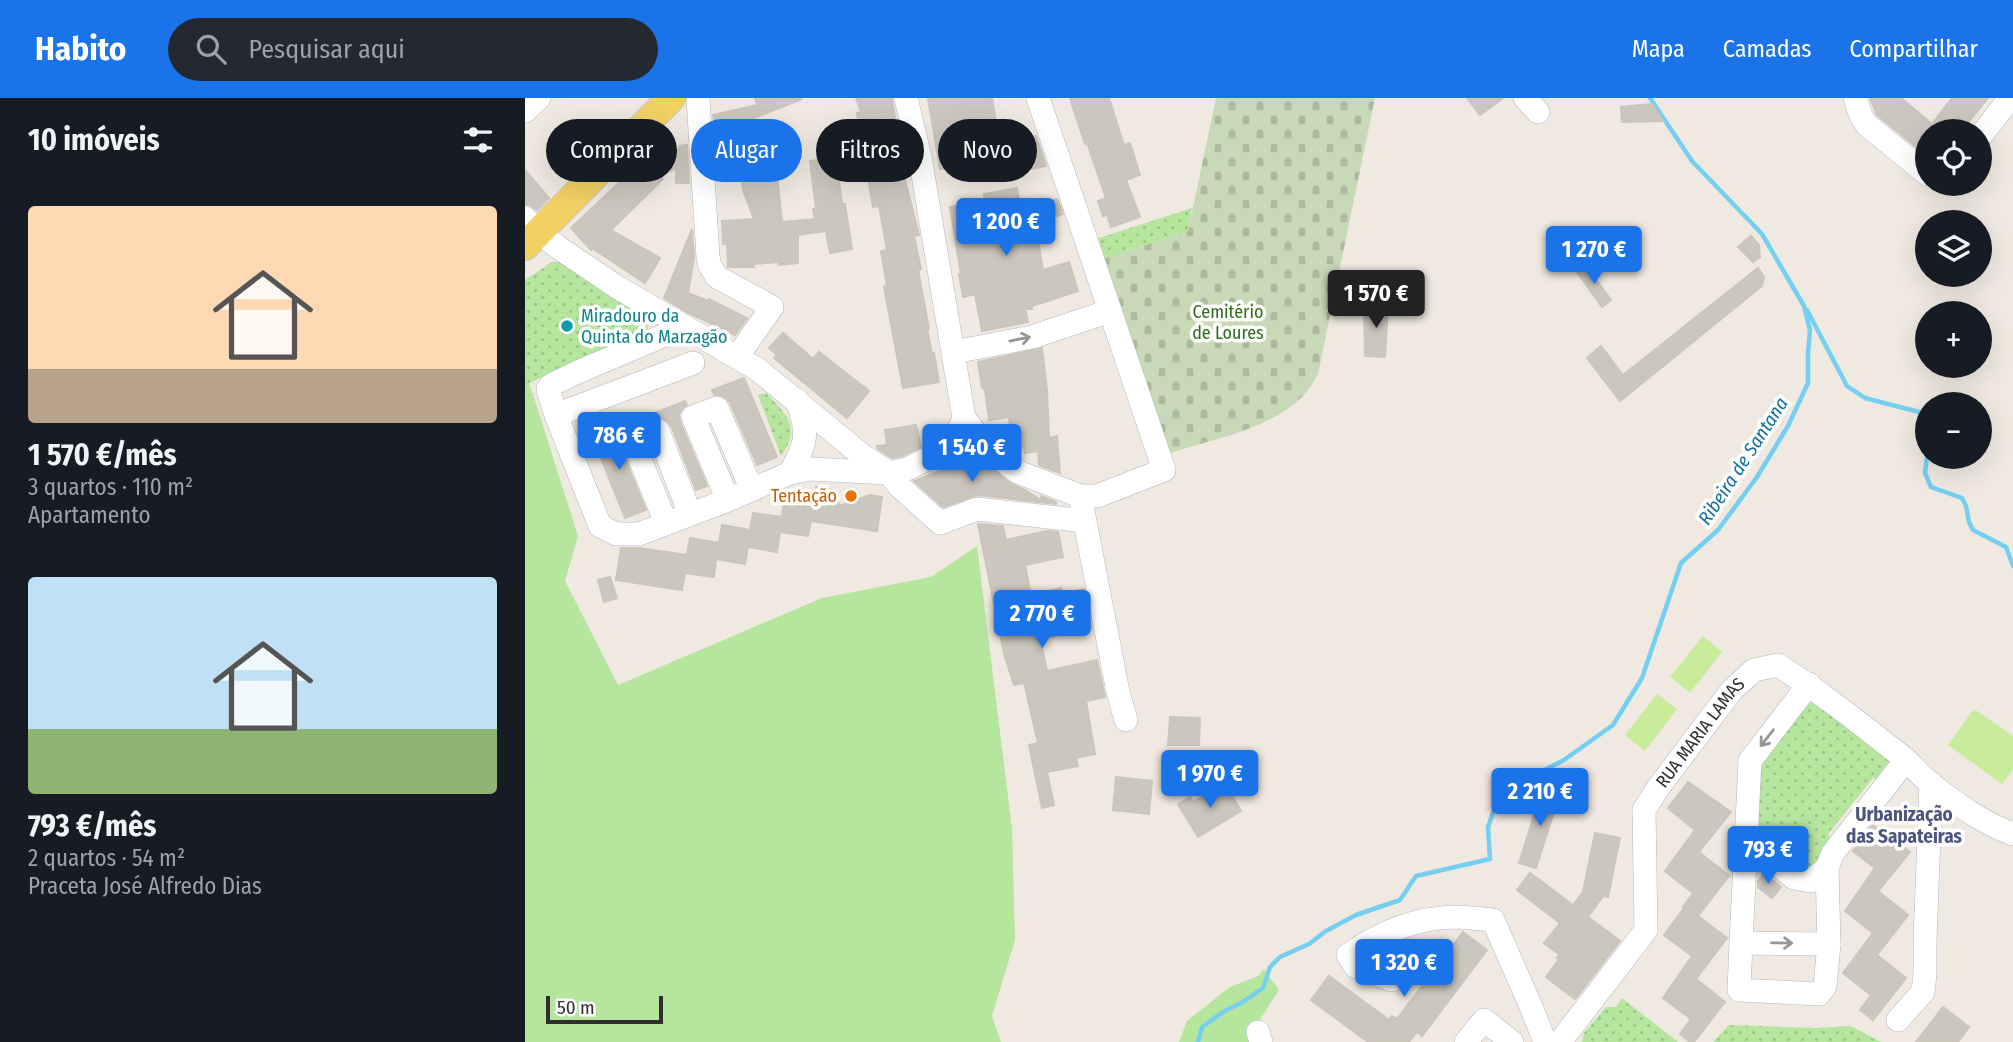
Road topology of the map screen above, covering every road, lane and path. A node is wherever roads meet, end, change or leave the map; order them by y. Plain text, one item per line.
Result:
1 (539, 98) edge
2 (671, 98) edge
3 (698, 98) edge
4 (906, 98) edge
5 (1038, 98) edge
6 (1854, 98) edge
7 (2010, 98) edge
8 (525, 111) edge
9 (1992, 121) edge
10 (1915, 164) edge
11 (529, 232) edge
12 (1110, 311) junction
13 (684, 327) junction
14 (954, 352) junction
15 (737, 357) junction
16 (693, 363) dead end
17 (797, 400) junction
18 (556, 415) junction
19 (964, 418) junction
20 (888, 472) junction
21 (790, 473) junction
22 (752, 490) junction
23 (1080, 496) junction
24 (728, 500) junction
25 (690, 514) junction
26 (1085, 521) junction
27 (666, 523) junction
28 (1809, 684) junction
29 (1126, 720) dead end
30 (1906, 760) junction
31 (1931, 783) junction
32 (2013, 834) edge
33 (1745, 843) junction
34 (1828, 868) junction
35 (1741, 943) junction
36 (1829, 944) junction
37 (1392, 980) dead end
38 (1898, 1020) dead end
39 (1474, 1039) edge
40 (1512, 1042) edge
41 (1545, 1042) edge
42 (1560, 1042) edge

1 - 8 street
2 - 11 main road
3 - 15 street
4 - 14 street
5 - 12 street
6 - 10 street
7 - 9 street
11 - 13 street
14 -> 12 street
12 - 23 street
13 - 15 street
13 - 18 street
14 - 19 street
15 - 17 street
16 - 18 street
17 - 20 street
17 - 21 street
18 - 27 street
19 - 20 street
19 - 23 street
20 - 21 street
20 - 26 street
21 - 22 street
22 - 24 street
22 - 24 street
23 - 26 street
24 - 25 street
25 - 27 street
25 - 27 street
26 - 29 street
28 - 30 street, RUA MARIA LAMAS
28 -> 33 street
28 - 42 street, RUA MARIA LAMAS
30 - 31 street, RUA MARIA LAMAS
30 - 34 street
31 - 32 street, RUA MARIA LAMAS
31 - 38 street
33 - 34 street
33 - 35 street
34 - 36 street
35 -> 36 street
35 - 36 street
37 - 41 street
39 - 40 street

